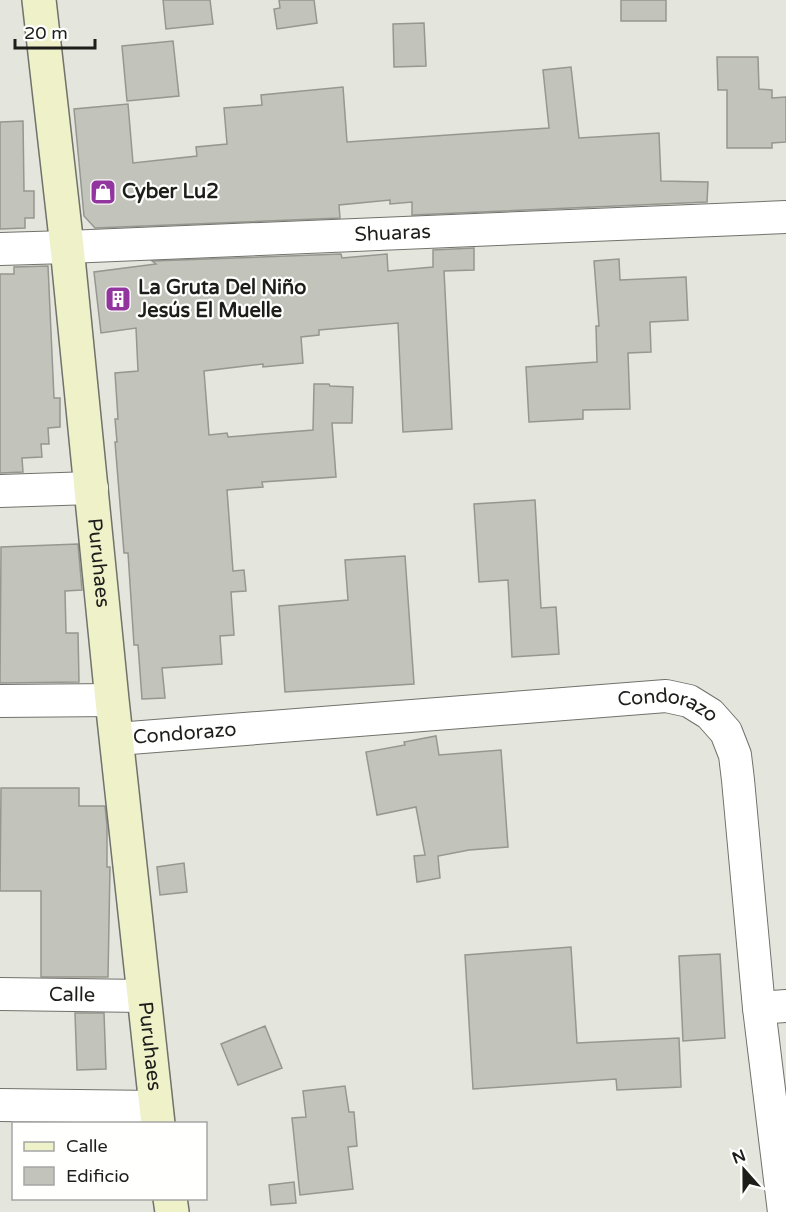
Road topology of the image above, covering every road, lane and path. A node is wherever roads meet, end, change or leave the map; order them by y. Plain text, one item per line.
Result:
1 (39, 0) edge
2 (786, 217) edge
3 (68, 247) junction
4 (0, 249) edge
5 (92, 488) junction
6 (0, 491) edge
7 (112, 700) junction
8 (0, 701) edge
9 (117, 739) junction
10 (0, 994) edge
11 (144, 996) junction
12 (772, 1007) edge
13 (0, 1105) edge
14 (157, 1115) edge
15 (784, 1212) edge

1 - 3 street, Puruhaes
2 - 3 street, Shuaras
3 - 4 street, Shuaras
3 - 5 street, Puruhaes
5 - 6 street
5 - 7 street, Puruhaes
7 - 8 street
7 - 9 street, Puruhaes
9 - 11 street, Puruhaes
9 - 12 street, Condorazo
10 - 11 street, Calle
11 - 14 street, Puruhaes
12 - 15 street, Condorazo
13 - 14 street

